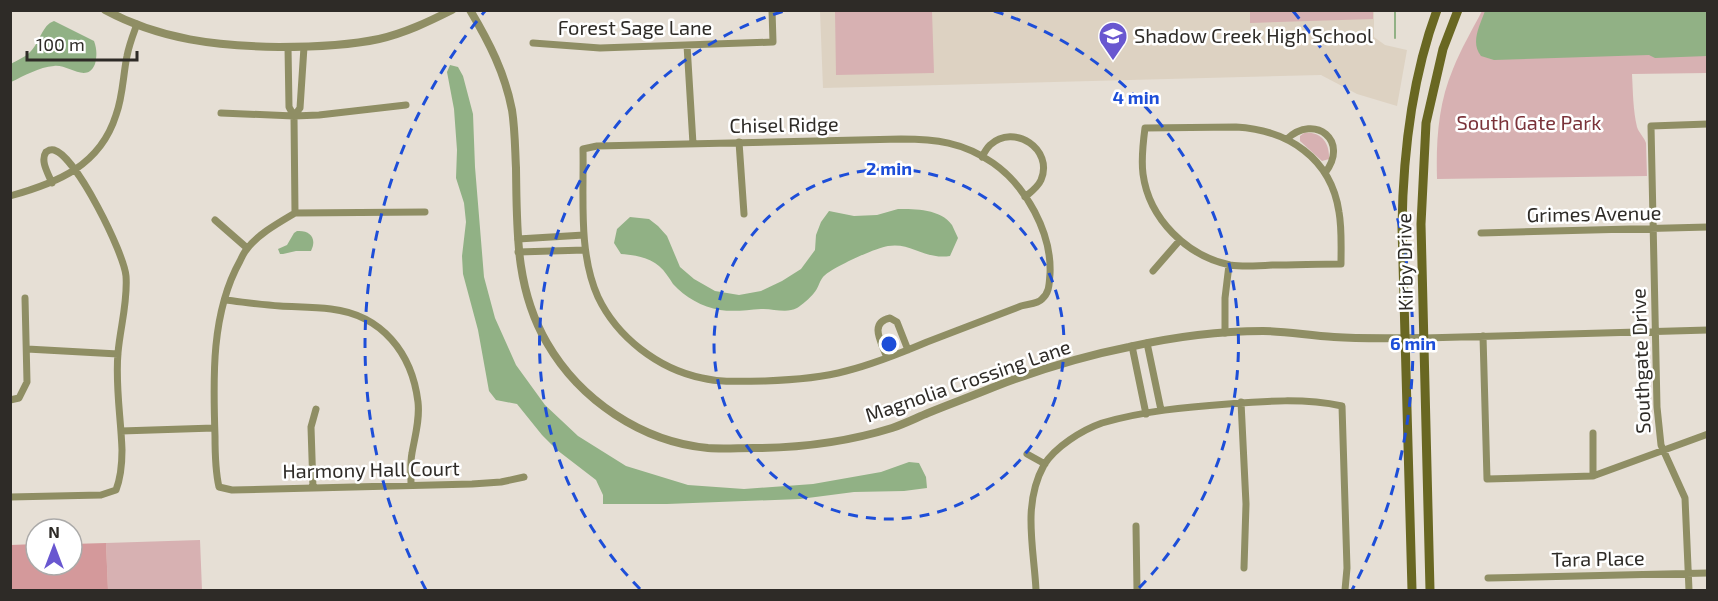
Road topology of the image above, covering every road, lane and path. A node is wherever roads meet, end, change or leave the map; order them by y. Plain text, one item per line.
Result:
1 (105, 10) edge
2 (452, 10) edge
3 (470, 10) edge
4 (772, 10) edge
5 (1437, 10) edge
6 (1458, 10) edge
7 (136, 24) junction
8 (533, 43) dead end
9 (687, 45) junction
10 (288, 47) junction
11 (304, 47) junction
12 (1418, 75) junction
13 (1436, 80) junction
14 (406, 105) dead end
15 (221, 113) dead end
16 (294, 116) junction
17 (1707, 124) edge
18 (1287, 139) junction
19 (739, 142) junction
20 (693, 144) junction
21 (982, 157) junction
22 (75, 170) junction
23 (1325, 172) junction
24 (52, 183) junction
25 (10, 196) edge
26 (1025, 197) junction
27 (424, 212) dead end
28 (295, 213) junction
29 (744, 214) dead end
30 (215, 220) dead end
31 (1707, 227) edge
32 (1653, 229) junction
33 (1481, 233) dead end
34 (584, 235) junction
35 (518, 239) junction
36 (1180, 240) junction
37 (247, 248) junction
38 (585, 250) junction
39 (518, 252) junction
40 (1229, 265) junction
41 (1153, 271) dead end
42 (25, 298) dead end
43 (225, 300) junction
44 (1707, 330) edge
45 (1656, 331) junction
46 (1225, 333) junction
47 (1483, 336) junction
48 (1405, 338) junction
49 (1424, 338) junction
50 (1147, 344) junction
51 (1132, 346) junction
52 (27, 349) junction
53 (908, 350) junction
54 (118, 354) junction
55 (887, 358) junction
56 (10, 400) edge
57 (1241, 402) junction
58 (316, 409) dead end
59 (1161, 411) junction
60 (1146, 414) junction
61 (214, 428) junction
62 (121, 431) junction
63 (1593, 433) dead end
64 (1707, 434) edge
65 (1664, 449) junction
66 (1028, 454) dead end
67 (1045, 464) junction
68 (1593, 476) junction
69 (524, 477) dead end
70 (411, 485) junction
71 (314, 488) junction
72 (10, 498) edge
73 (1136, 526) dead end
74 (1244, 568) dead end
75 (1707, 573) edge
76 (1688, 574) junction
77 (1488, 578) dead end
78 (1036, 591) edge
79 (1137, 591) edge
80 (1345, 591) edge
81 (1412, 591) edge
82 (1430, 591) edge
83 (1689, 591) edge

1 - 7 street
2 - 11 street
3 - 35 street, Magnolia Crossing Lane
4 - 9 street, Forest Sage Lane
5 - 12 main road, Kirby Drive
6 - 13 main road, Kirby Drive
7 - 10 street
7 - 22 street
8 - 9 street, Forest Sage Lane
9 - 20 street
10 - 11 street
10 - 16 street
11 - 16 street
12 - 13 main road
12 - 48 main road, Kirby Drive
13 - 49 main road, Kirby Drive
14 - 16 street
15 - 16 street
16 - 28 street
17 - 32 street, Southgate Drive
18 - 23 street
18 - 23 street
18 - 36 street
19 - 20 street, Chisel Ridge
19 - 21 street, Chisel Ridge
19 - 29 street
20 - 34 street, Chisel Ridge
21 - 26 street, Chisel Ridge
21 - 26 street
22 - 24 street
22 - 24 street
22 - 54 street
23 - 40 street
24 - 25 street
26 - 53 street, Chisel Ridge
27 - 28 street
28 - 37 street
30 - 37 street
31 - 32 street, Grimes Avenue
32 - 33 street, Grimes Avenue
32 - 45 street, Southgate Drive
34 - 35 street
34 - 38 street
35 - 39 street, Magnolia Crossing Lane
36 - 40 street
36 - 41 street
37 - 43 street
38 - 39 street
38 - 55 street
39 - 51 street, Magnolia Crossing Lane
40 - 46 street
42 - 52 street
43 - 61 street
43 - 70 street
44 - 45 street
45 - 47 street
45 - 65 street, Southgate Drive
46 - 48 street, Magnolia Crossing Lane
46 - 50 street, Magnolia Crossing Lane
47 - 49 street
47 - 68 street
48 - 49 street, Magnolia Crossing Lane
48 - 81 main road, Kirby Drive
49 - 82 main road, Kirby Drive
50 - 51 street, Magnolia Crossing Lane
50 - 59 street
51 - 60 street
52 - 54 street
52 - 56 street
53 - 55 street
53 - 55 street
54 - 62 street
57 - 59 street
57 - 74 street
57 - 80 street
58 - 71 street
59 - 60 street
60 - 67 street
61 - 62 street
61 - 71 street, Harmony Hall Court
62 - 72 street
63 - 68 street
64 - 65 street
65 - 68 street
65 - 76 street, Southgate Drive
66 - 67 street
67 - 78 street
69 - 70 street, Harmony Hall Court
70 - 71 street, Harmony Hall Court
73 - 79 street
75 - 76 street, Tara Place
76 - 77 street, Tara Place
76 - 83 street, Southgate Drive

